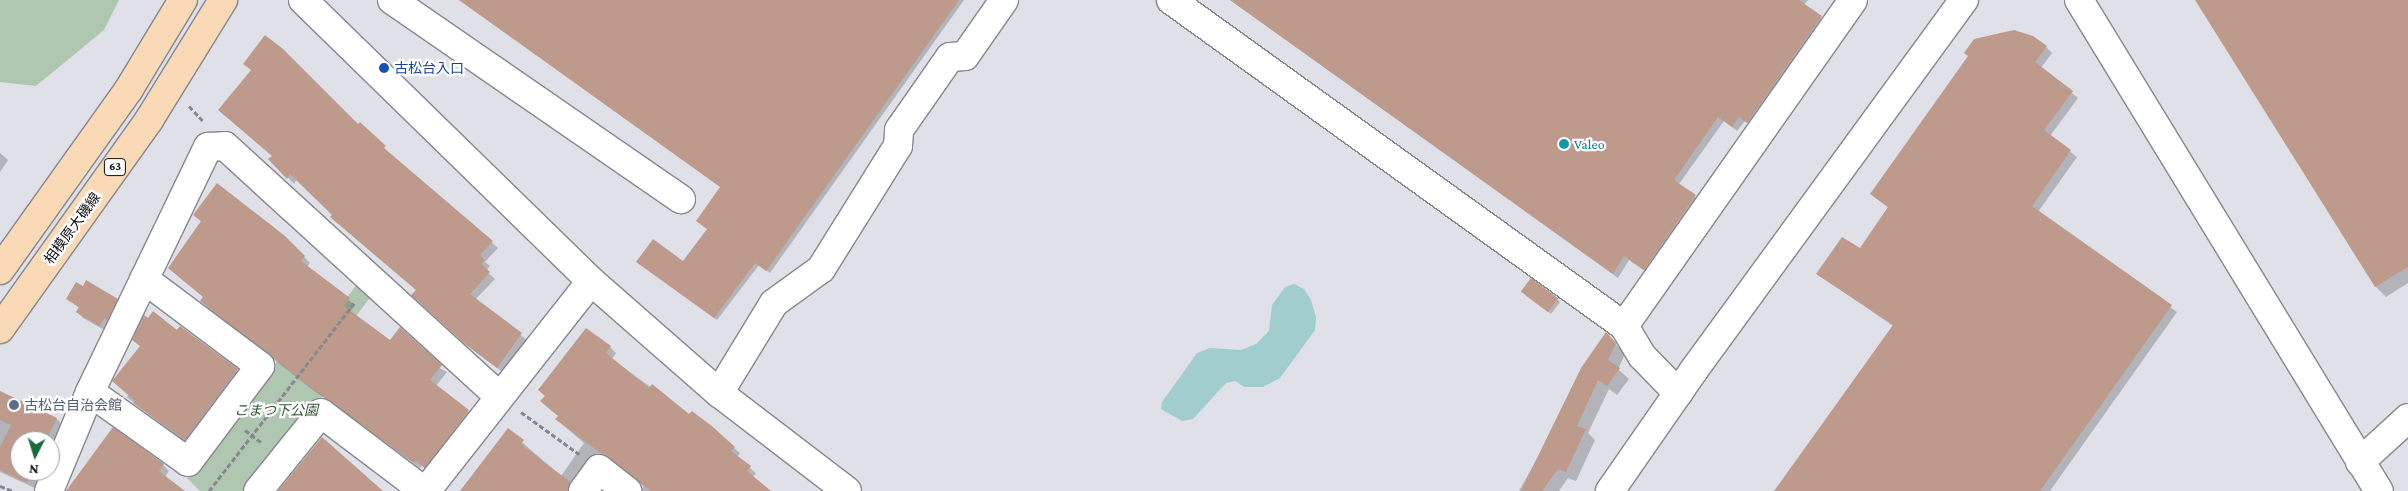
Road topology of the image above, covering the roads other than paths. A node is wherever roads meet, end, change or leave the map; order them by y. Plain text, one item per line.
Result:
1 (183, 0) edge
2 (223, 0) edge
3 (303, 0) edge
4 (392, 0) edge
5 (1004, 0) edge
6 (1171, 0) edge
7 (1853, 0) edge
8 (1964, 0) edge
9 (2079, 0) edge
10 (680, 199) dead end
11 (0, 270) edge
12 (144, 279) junction
13 (591, 281) junction
14 (1624, 326) junction
15 (0, 329) edge
16 (90, 392) junction
17 (1678, 392) junction
18 (719, 393) junction
19 (499, 396) junction
20 (2408, 418) edge
21 (2360, 462) junction
22 (49, 491) edge
23 (258, 491) edge
24 (425, 491) edge
25 (583, 491) edge
26 (627, 491) edge
27 (847, 491) edge
28 (1610, 491) edge
29 (2379, 491) edge

1 - 11 main road, 63
2 - 15 main road, 相模原大磯線 / 63
3 - 13 street
4 - 10 street
5 - 18 street
6 - 14 street
7 - 14 street
8 - 17 street
9 - 21 street
12 - 16 street
12 - 16 street
12 - 19 street
13 - 18 street
13 - 19 street
14 - 17 street
16 - 22 street
17 - 28 street
18 - 27 street
19 - 24 street
20 - 21 street
21 - 29 street
23 - 24 street
25 - 26 street

